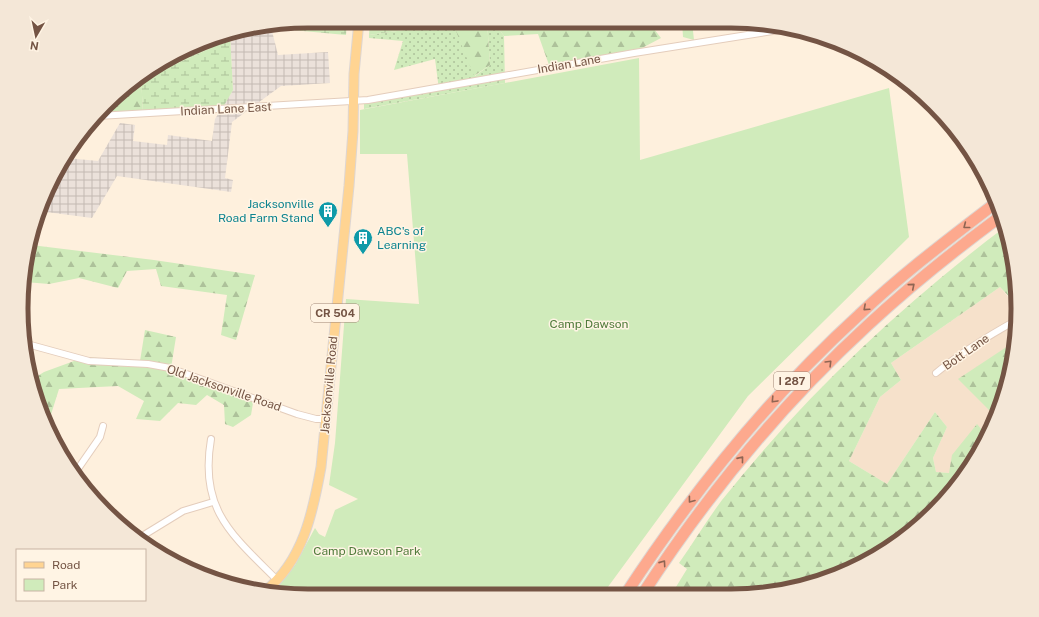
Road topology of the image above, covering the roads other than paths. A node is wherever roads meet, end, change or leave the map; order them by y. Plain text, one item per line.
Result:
1 (358, 28) edge
2 (773, 31) edge
3 (353, 102) junction
4 (105, 116) edge
5 (992, 206) edge
6 (996, 220) edge
7 (1010, 324) edge
8 (30, 345) edge
9 (936, 373) dead end
10 (326, 419) junction
11 (103, 426) dead end
12 (211, 439) dead end
13 (78, 468) edge
14 (213, 502) junction
15 (144, 535) edge
16 (277, 580) junction
17 (270, 587) edge
18 (629, 589) edge
19 (646, 589) edge

1 - 3 main road, Jacksonville Road / CR 504
2 - 3 street, Indian Lane
3 - 4 street, Indian Lane East
3 - 10 main road, Jacksonville Road / CR 504
5 -> 18 highway, I 287
19 -> 6 highway, I 287
7 - 9 street, Bott Lane
8 - 10 street, Old Jacksonville Road
10 - 16 main road, Jacksonville Road / CR 504
11 - 13 street
12 - 14 street
14 - 15 street
14 - 16 street
16 - 17 main road, Jacksonville Road / CR 504

